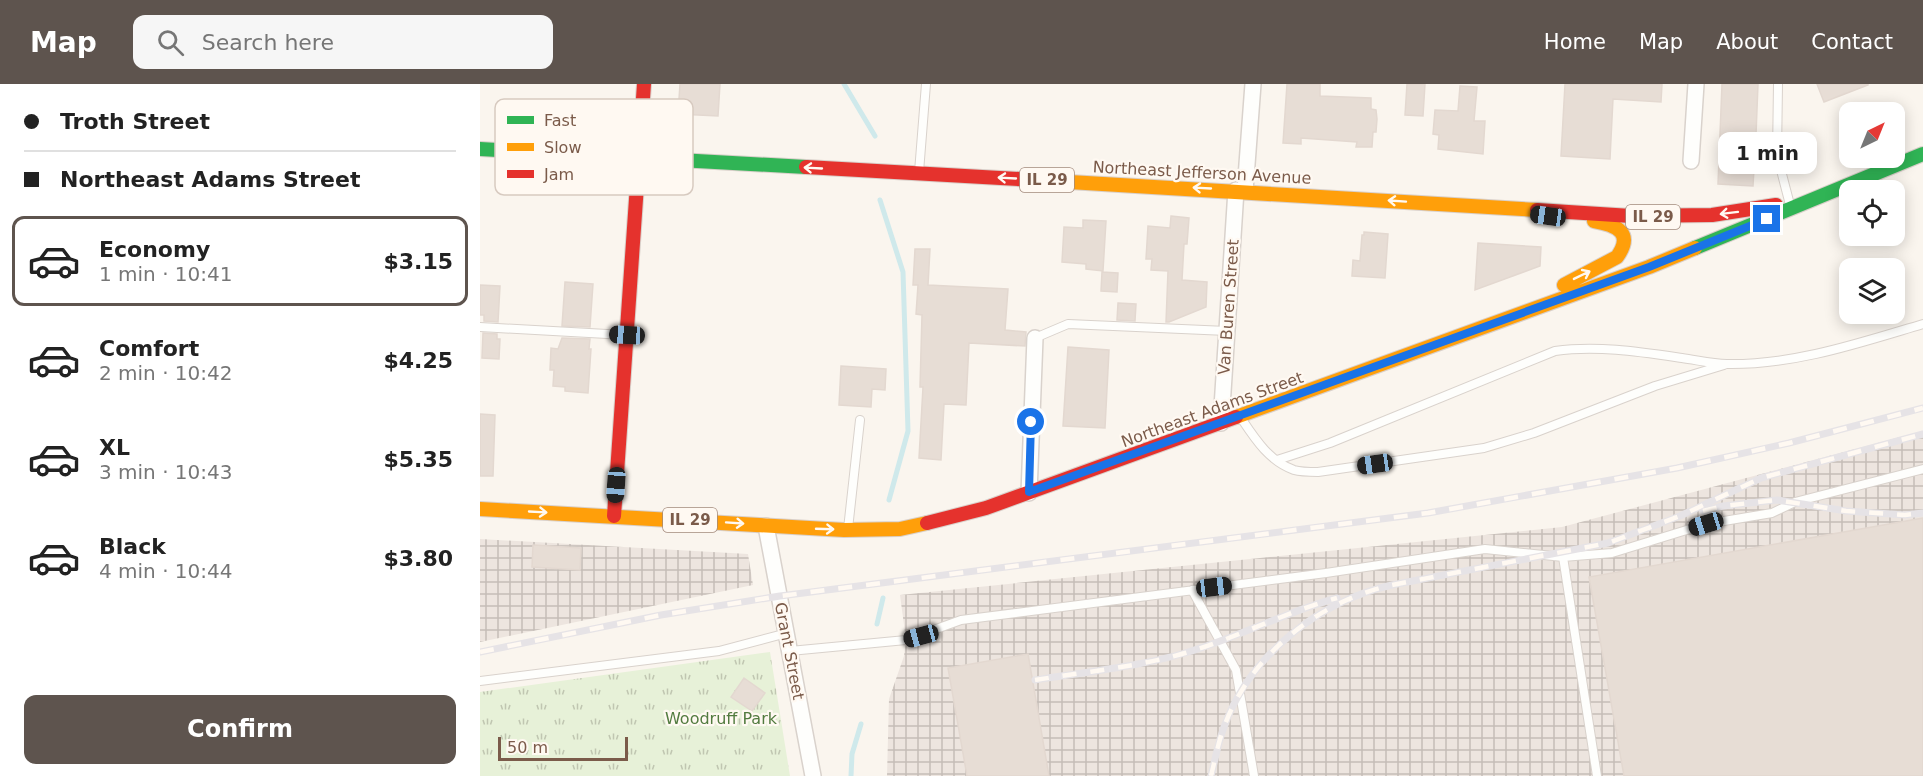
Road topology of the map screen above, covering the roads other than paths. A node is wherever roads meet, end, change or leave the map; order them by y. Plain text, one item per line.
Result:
1 (644, 84) edge
2 (926, 84) edge
3 (1253, 84) edge
4 (1696, 84) edge
5 (1778, 84) edge
6 (643, 99) edge
7 (480, 149) edge
8 (495, 150) edge
9 (1923, 154) edge
10 (1690, 161) dead end
11 (693, 162) edge
12 (919, 173) junction
13 (1857, 180) edge
14 (1839, 186) edge
15 (1839, 187) edge
16 (1241, 190) junction
17 (637, 195) edge
18 (1789, 201) junction
19 (1455, 205) junction
20 (1923, 324) edge
21 (480, 327) edge
22 (1227, 331) junction
23 (627, 335) junction
24 (1035, 338) joint
25 (1435, 345) junction
26 (1725, 364) junction
27 (1240, 416) junction
28 (860, 420) dead end
29 (1221, 423) junction
30 (1276, 460) junction
31 (1923, 470) edge
32 (1029, 492) junction
33 (480, 509) edge
34 (614, 516) junction
35 (766, 525) junction
36 (848, 530) junction
37 (1563, 557) junction
38 (1192, 590) junction
39 (787, 633) junction
40 (790, 651) junction
41 (480, 681) edge
42 (813, 776) edge
43 (1254, 776) edge
44 (1597, 776) edge

1 - 6 main road
2 - 12 lane
3 - 16 street, Van Buren Street
4 - 10 street
5 - 18 lane
7 - 8 main road, Northeast Jefferson Avenue / IL 29
9 - 13 main road, Northeast Adams Street / IL 29
12 -> 11 main road, Northeast Jefferson Avenue / IL 29
16 -> 12 main road, Northeast Jefferson Avenue / IL 29
14 - 18 main road, Northeast Jefferson Avenue / IL 29
15 - 25 main road, Northeast Adams Street / IL 29
19 -> 16 main road, Northeast Jefferson Avenue / IL 29
16 - 22 street, Van Buren Street
17 - 23 main road
18 -> 19 main road, Northeast Jefferson Avenue / IL 29
25 -> 19 main road
20 - 26 lane
21 - 23 lane
22 - 24 lane
22 - 29 street, Van Buren Street
23 - 34 main road
24 - 32 street
25 - 27 main road, Northeast Adams Street / IL 29
26 - 30 lane
26 - 30 lane
27 - 29 main road, Northeast Adams Street / IL 29
27 - 30 lane
28 - 36 lane
29 - 32 main road, Northeast Adams Street / IL 29
31 - 37 lane
32 - 36 main road, Northeast Adams Street / IL 29
33 -> 34 main road, Northeast Adams Street / IL 29
34 -> 35 main road, Northeast Adams Street / IL 29
35 -> 36 main road, Northeast Adams Street / IL 29
35 - 39 street, Grant Street
37 - 38 lane
37 - 44 lane
38 - 40 lane
38 - 43 lane
39 - 40 street, Grant Street
39 - 41 lane
40 - 42 street, Grant Street

